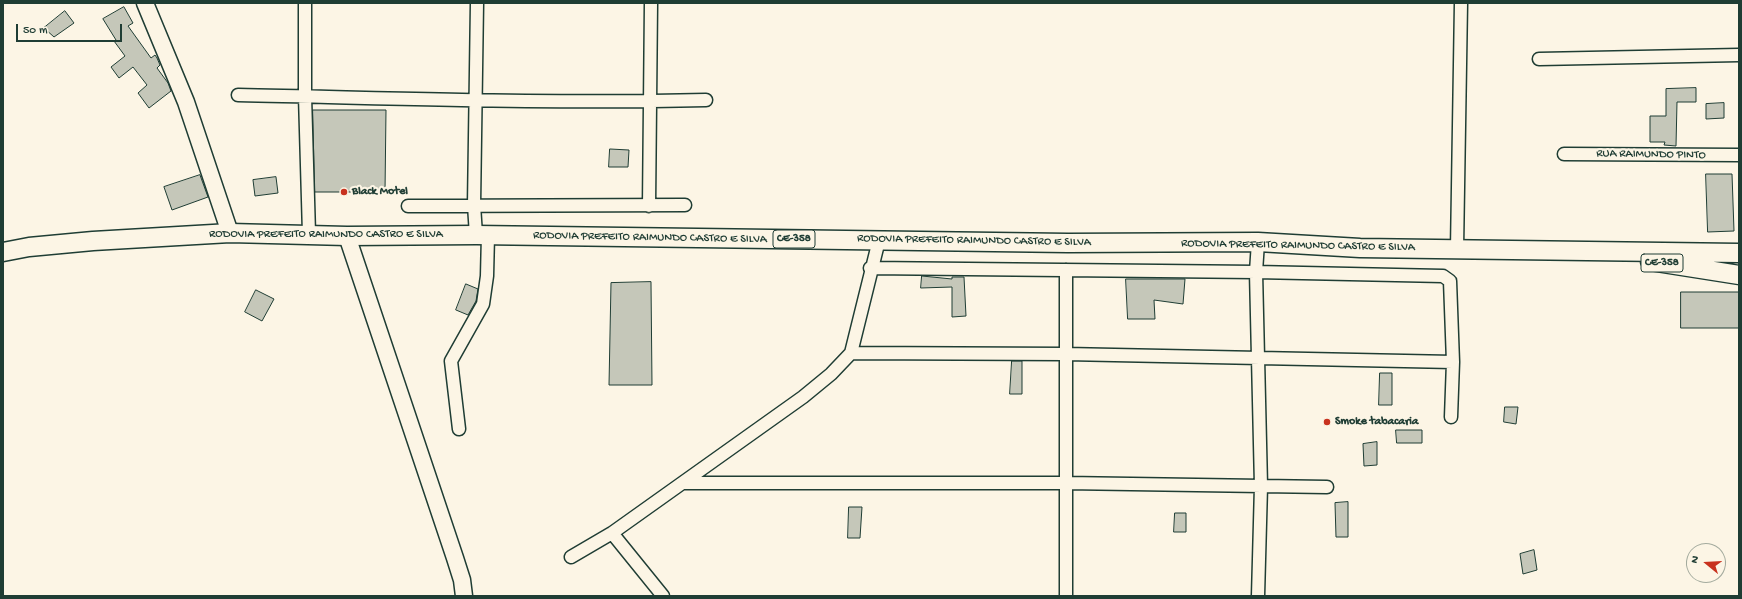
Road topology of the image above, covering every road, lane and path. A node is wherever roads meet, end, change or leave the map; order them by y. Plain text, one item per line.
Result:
1 (145, 3) edge
2 (306, 3) edge
3 (477, 3) edge
4 (651, 3) edge
5 (1460, 3) edge
6 (1739, 55) edge
7 (1539, 59) dead end
8 (238, 95) dead end
9 (305, 96) junction
10 (476, 100) junction
11 (706, 100) dead end
12 (650, 102) junction
13 (1564, 154) dead end
14 (1739, 155) edge
15 (474, 204) junction
16 (685, 205) dead end
17 (408, 206) dead end
18 (649, 206) junction
19 (230, 233) junction
20 (309, 234) junction
21 (482, 235) junction
22 (347, 236) junction
23 (879, 240) junction
24 (1258, 242) junction
25 (1457, 249) junction
26 (1586, 251) junction
27 (3, 252) edge
28 (1739, 253) edge
29 (870, 268) junction
30 (1066, 270) junction
31 (1256, 272) junction
32 (1739, 275) edge
33 (851, 353) junction
34 (1066, 354) junction
35 (1258, 358) junction
36 (1453, 362) junction
37 (1451, 417) dead end
38 (459, 429) dead end
39 (683, 483) junction
40 (1066, 483) junction
41 (1261, 486) junction
42 (1327, 487) dead end
43 (612, 533) junction
44 (572, 557) dead end
45 (464, 596) edge
46 (663, 596) edge
47 (1066, 596) edge
48 (1258, 596) edge

1 - 19 street
2 - 9 street
3 - 10 street
4 - 12 street
5 - 25 street
6 - 7 street
8 - 9 street
9 - 10 street
9 - 20 street
10 - 12 street
10 - 15 street
11 - 12 street
12 - 18 street
13 - 14 street, RUA RAIMUNDO PINTO
15 - 17 street
15 - 18 street
15 - 21 street
16 - 18 street
19 - 20 main road, RODOVIA PREFEITO RAIMUNDO CASTRO E SILVA / CE-358
19 - 27 main road, RODOVIA PREFEITO RAIMUNDO CASTRO E SILVA / CE-358
20 - 22 main road, RODOVIA PREFEITO RAIMUNDO CASTRO E SILVA / CE-358
21 - 22 main road, RODOVIA PREFEITO RAIMUNDO CASTRO E SILVA / CE-358
21 - 23 main road, RODOVIA PREFEITO RAIMUNDO CASTRO E SILVA / CE-358
21 - 38 street
22 - 45 street
23 - 24 main road, RODOVIA PREFEITO RAIMUNDO CASTRO E SILVA / CE-358
23 - 29 street
24 - 25 main road, RODOVIA PREFEITO RAIMUNDO CASTRO E SILVA / CE-358
24 - 31 street
25 - 26 main road, RODOVIA PREFEITO RAIMUNDO CASTRO E SILVA / CE-358
26 - 28 main road, CE-358
26 - 32 main road, CE-358
29 - 30 street
29 - 33 street
30 - 31 street
30 - 34 street
31 - 35 street
31 - 36 street
33 - 34 street
33 - 39 street
34 - 35 street
34 - 40 street
35 - 36 street
35 - 41 street
36 - 37 street
39 - 40 street
39 - 43 street
40 - 41 street
40 - 47 street
41 - 42 street
41 - 48 street
43 - 44 street
43 - 46 street

